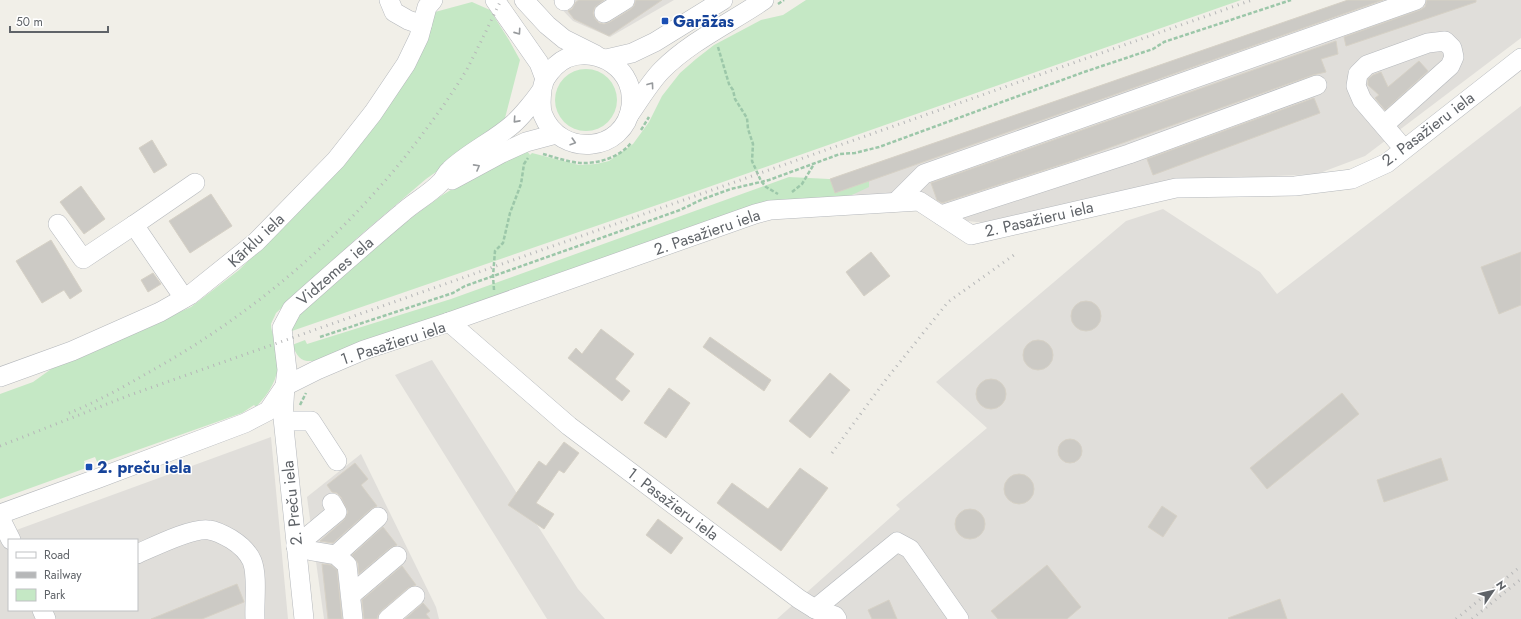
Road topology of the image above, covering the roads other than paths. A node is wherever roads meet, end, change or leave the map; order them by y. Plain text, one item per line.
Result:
1 (389, 0) edge
2 (495, 0) edge
3 (524, 0) edge
4 (625, 0) edge
5 (764, 0) edge
6 (1416, 0) edge
7 (715, 2) edge
8 (427, 8) edge
9 (604, 14) dead end
10 (716, 36) junction
11 (601, 57) junction
12 (1521, 58) edge
13 (543, 85) junction
14 (1317, 85) dead end
15 (628, 116) junction
16 (1384, 125) junction
17 (556, 134) junction
18 (1404, 149) junction
19 (441, 182) junction
20 (195, 183) dead end
21 (896, 202) junction
22 (941, 215) junction
23 (58, 224) dead end
24 (134, 225) junction
25 (184, 298) junction
26 (449, 322) junction
27 (0, 377) edge
28 (285, 386) junction
29 (284, 421) junction
30 (337, 461) dead end
31 (332, 503) dead end
32 (0, 514) edge
33 (0, 518) edge
34 (378, 518) dead end
35 (10, 539) edge
36 (296, 546) junction
37 (138, 554) edge
38 (336, 555) junction
39 (397, 556) dead end
40 (351, 595) junction
41 (416, 596) dead end
42 (807, 604) junction
43 (255, 619) edge
44 (304, 619) edge
45 (353, 619) edge
46 (388, 619) edge
47 (837, 619) edge
48 (959, 619) edge

1 - 8 street
2 -> 13 street
3 - 11 street
4 - 9 street
5 - 10 street
6 - 21 street
7 - 10 street
7 - 11 street, Vidzemes iela
8 - 25 street, Kārklu iela
15 -> 10 street
11 - 13 street, Vidzemes iela
11 - 15 street
12 - 18 street, 2. Pasažieru iela
13 - 17 street
13 -> 19 street, Vidzemes iela
14 - 22 street
17 -> 15 street
16 - 16 street
16 - 18 street
19 -> 17 street, Vidzemes iela
18 - 22 street, 2. Pasažieru iela
19 - 28 street, Vidzemes iela
20 - 24 street
21 - 22 street, 2. Pasažieru iela
21 - 26 street, 2. Pasažieru iela
23 - 24 street
24 - 25 street
25 - 27 street, Kārklu iela
26 - 28 street, 1. Pasažieru iela
26 - 42 street, 1. Pasažieru iela
28 - 29 street, 2. Preču iela
28 - 32 street, 1. Pasažieru iela
29 - 30 street
29 - 36 street, 2. Preču iela
31 - 36 street
33 - 35 street
34 - 38 street
36 - 38 street
36 - 44 street, 2. Preču iela
37 - 43 street
38 - 40 street
39 - 40 street
40 - 45 street
41 - 46 street
42 - 47 street, 1. Pasažieru iela
42 - 48 street

